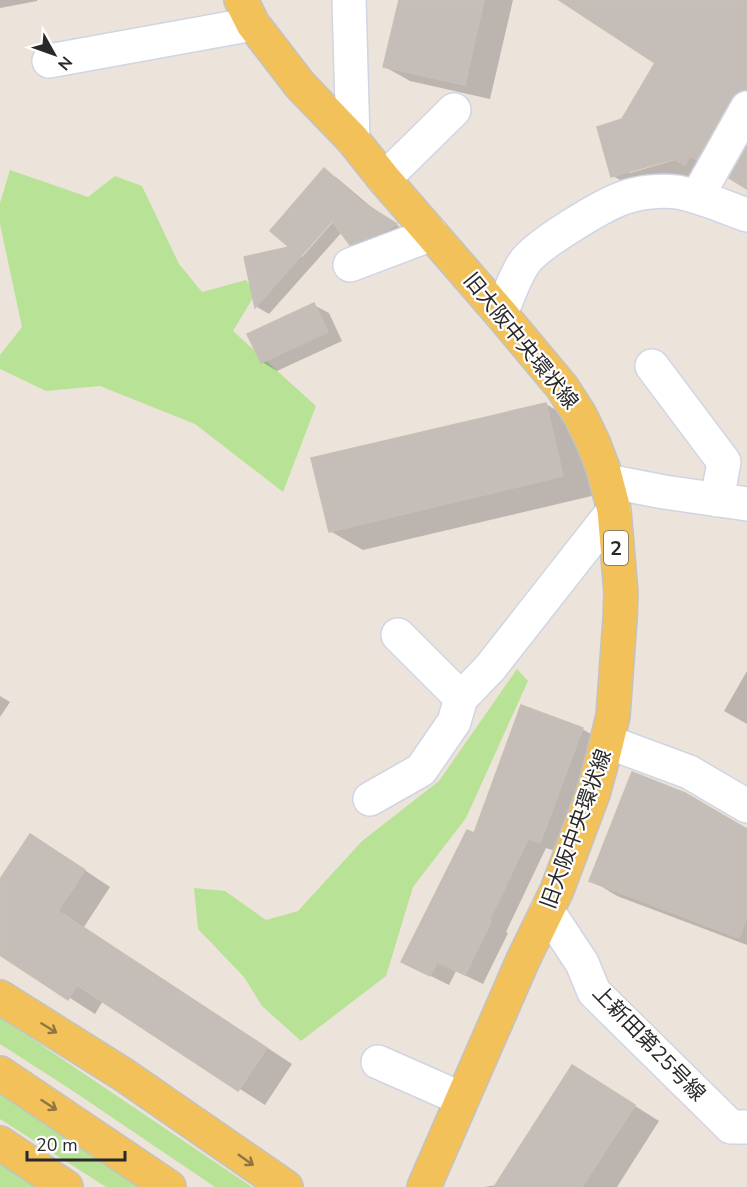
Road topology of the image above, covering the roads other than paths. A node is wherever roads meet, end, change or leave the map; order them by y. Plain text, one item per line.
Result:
1 (349, 0) edge
2 (247, 12) edge
3 (49, 61) dead end
4 (747, 108) edge
5 (454, 110) dead end
6 (353, 140) junction
7 (384, 179) junction
8 (697, 197) junction
9 (747, 215) edge
10 (432, 234) junction
11 (350, 265) dead end
12 (501, 314) junction
13 (652, 366) dead end
14 (610, 496) junction
15 (732, 502) edge
16 (398, 635) dead end
17 (461, 698) junction
18 (608, 742) junction
19 (370, 799) dead end
20 (747, 806) edge
21 (547, 910) junction
22 (0, 997) edge
23 (378, 1062) dead end
24 (0, 1073) edge
25 (462, 1099) junction
26 (747, 1127) edge
27 (0, 1143) edge
28 (66, 1187) edge
29 (170, 1187) edge
30 (286, 1187) edge
31 (424, 1187) edge

1 - 6 street
2 - 3 street
2 - 6 main road, 旧大阪中央環状線 / 2
4 - 8 street
5 - 7 street
6 - 7 main road, 旧大阪中央環状線 / 2
7 - 10 main road, 旧大阪中央環状線 / 2
8 - 9 street
8 - 12 street
10 - 11 street
10 - 12 main road, 旧大阪中央環状線 / 2
12 - 14 main road, 旧大阪中央環状線 / 2
13 - 15 street
14 - 15 street
14 - 17 street
14 - 18 main road, 旧大阪中央環状線 / 2
16 - 17 street
17 - 19 street
18 - 20 street
18 - 21 main road, 旧大阪中央環状線 / 2
21 - 25 main road, 旧大阪中央環状線 / 2
21 - 26 street, 上新田第25号線
22 -> 30 main road
23 - 25 street
24 -> 29 main road
25 - 31 main road, 旧大阪中央環状線 / 2
27 - 28 main road

